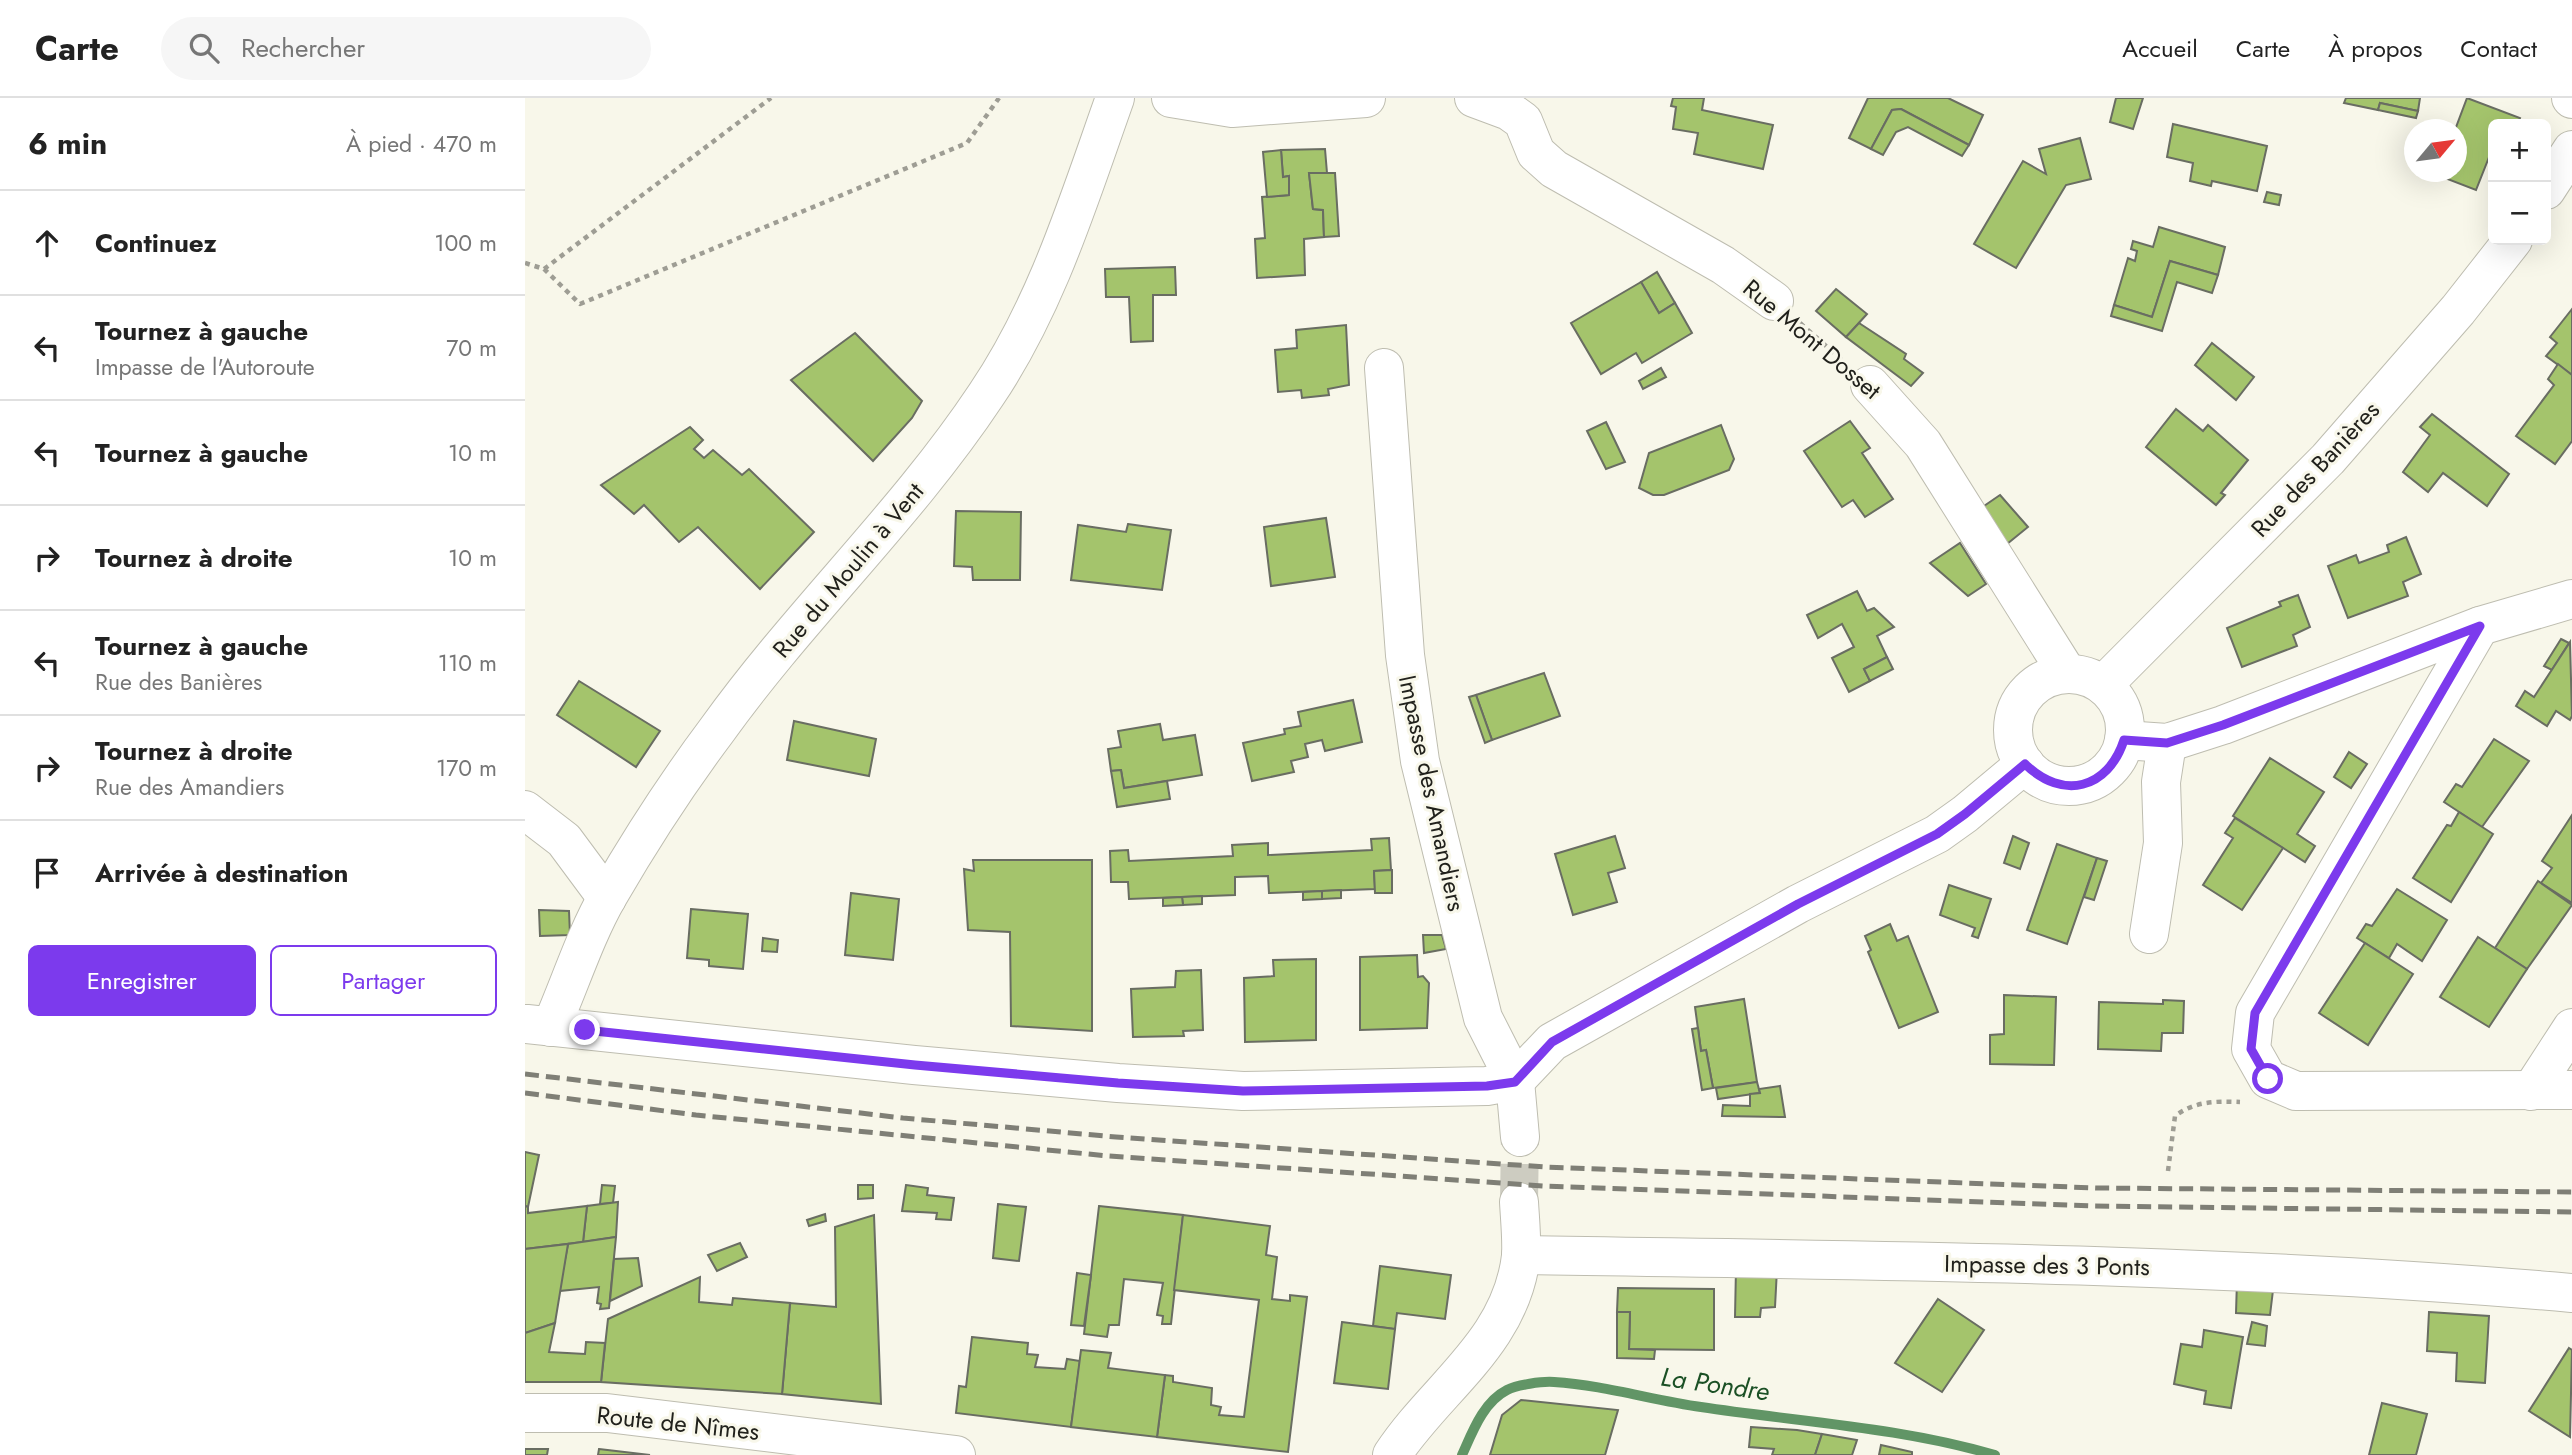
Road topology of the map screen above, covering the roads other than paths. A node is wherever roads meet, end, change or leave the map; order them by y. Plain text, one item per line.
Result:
1 (1115, 98) edge
2 (1171, 98) edge
3 (1366, 98) edge
4 (1474, 98) edge
5 (1526, 110) edge
6 (2572, 150) edge
7 (2551, 182) edge
8 (2509, 245) edge
9 (1774, 301) road end
10 (1384, 368) dead end
11 (1870, 385) road end
12 (2572, 598) edge
13 (2480, 626) junction
14 (2067, 673) junction
15 (2103, 685) junction
16 (2124, 740) junction
17 (2167, 743) junction
18 (2025, 764) junction
19 (525, 810) edge
20 (607, 898) junction
21 (2150, 934) dead end
22 (538, 1026) edge
23 (2572, 1028) edge
24 (1515, 1082) junction
25 (2572, 1090) edge
26 (2531, 1091) junction
27 (1520, 1137) tunnel mouth
28 (1519, 1202) tunnel mouth
29 (1521, 1255) junction
30 (2572, 1293) edge
31 (525, 1413) edge
32 (955, 1455) edge
33 (1392, 1455) edge

1 - 20 street, Rue du Moulin à Vent
2 - 3 street
4 - 5 street, Rue Mont Dosset
5 - 9 street, Rue Mont Dosset
6 - 7 street
8 - 15 street, Rue des Banières
10 - 24 street, Impasse des Amandiers
11 - 14 street, Rue Mont Dosset
12 - 13 street
13 - 17 street
13 - 26 street
14 - 15 street
14 - 18 street
15 - 16 street
16 - 17 street
16 - 18 street
17 - 21 street
18 - 24 street
19 - 20 street
20 - 22 street, Rue du Moulin à Vent
22 - 24 street
23 - 26 street
24 - 27 street
25 - 26 street
28 - 29 street
29 - 30 street, Impasse des 3 Ponts
29 - 33 street
31 - 32 street, Route de Nîmes

